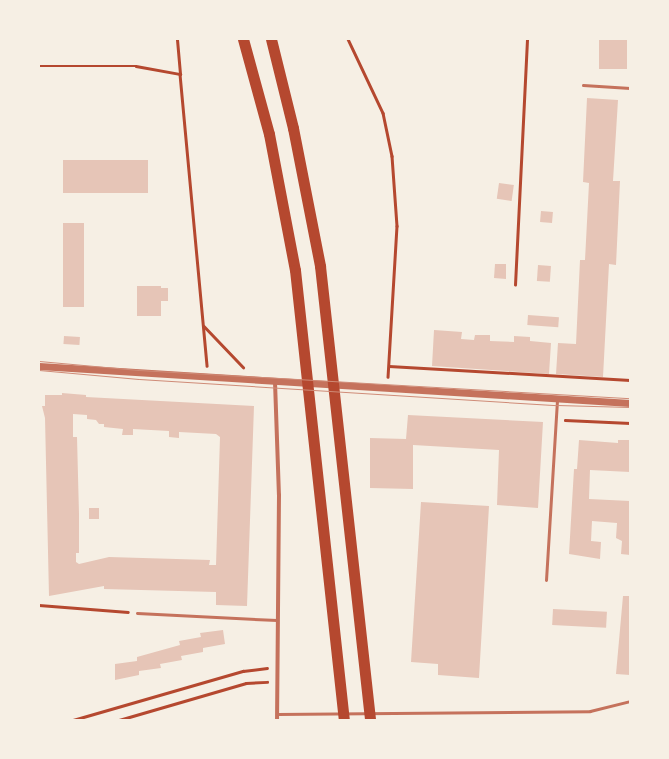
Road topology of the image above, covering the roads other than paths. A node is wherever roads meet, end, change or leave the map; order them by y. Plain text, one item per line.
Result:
1 (243, 39) edge
2 (271, 39) edge
3 (583, 85) dead end
4 (630, 88) edge
5 (39, 366) edge
6 (276, 382) junction
7 (557, 400) junction
8 (630, 403) edge
9 (546, 580) dead end
10 (137, 613) road end
11 (277, 620) junction
12 (630, 701) edge
13 (277, 714) junction
14 (277, 720) edge
15 (344, 720) edge
16 (370, 720) edge

1 - 15 highway
2 - 16 highway
3 - 4 lane
5 - 6 street
6 - 7 street
6 - 11 street
7 - 8 street
7 - 9 lane
10 - 11 lane
11 - 13 street
12 - 13 lane
13 - 14 street

